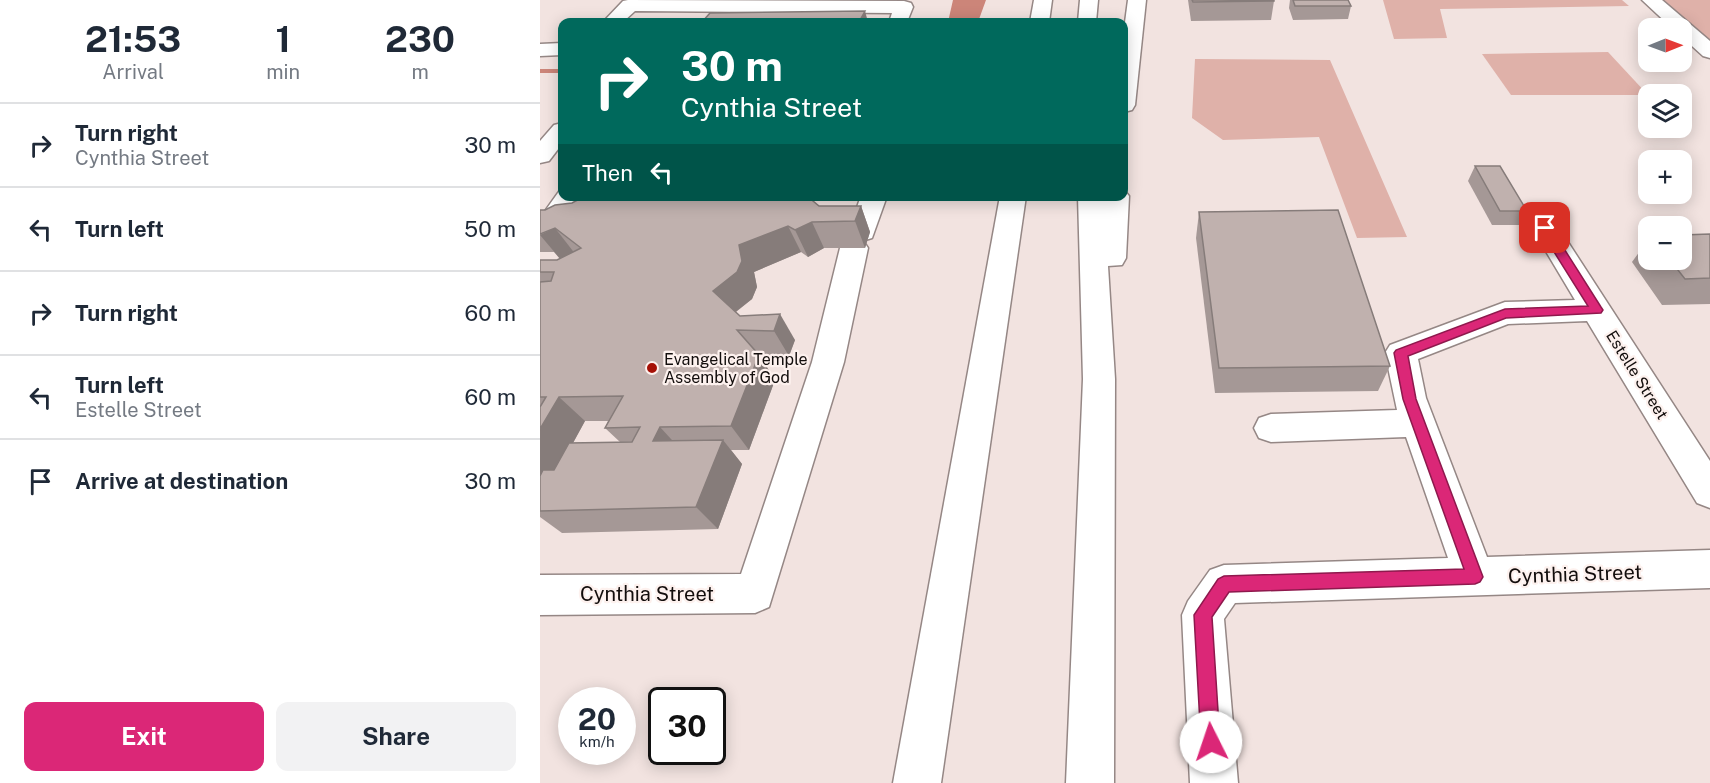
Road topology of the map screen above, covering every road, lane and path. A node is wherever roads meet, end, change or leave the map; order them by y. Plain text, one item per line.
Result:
1 (1043, 0) edge
2 (1089, 0) edge
3 (1137, 0) edge
4 (1651, 0) edge
5 (632, 2) edge
6 (674, 2) edge
7 (716, 5) junction
8 (616, 18) edge
9 (660, 18) edge
10 (705, 18) edge
11 (900, 18) edge
12 (1041, 18) edge
13 (1087, 18) edge
14 (558, 49) edge
15 (540, 50) edge
16 (1710, 52) edge
17 (1128, 73) edge
18 (558, 135) edge
19 (540, 156) edge
20 (566, 201) edge
21 (872, 201) edge
22 (1012, 201) edge
23 (1091, 201) edge
24 (1116, 201) edge
25 (1545, 228) dead end
26 (541, 236) edge
27 (1596, 310) junction
28 (1099, 379) junction
29 (1418, 423) junction
30 (1271, 428) dead end
31 (1710, 492) edge
32 (1710, 569) edge
33 (1475, 577) junction
34 (540, 595) edge
35 (917, 783) edge
36 (1090, 783) edge
37 (1214, 783) edge

1 - 12 main road
2 - 13 main road
3 - 17 main road
4 - 16 main road
5 - 6 main road
5 - 8 main road
6 - 7 main road
6 - 9 main road
7 - 10 main road
7 - 11 main road
14 - 15 main road
18 - 19 main road
20 - 26 main road
21 - 34 main road, Cynthia Street
22 - 35 main road
23 - 28 main road
24 - 28 main road
25 - 27 main road, Estelle Street
27 - 29 main road
27 - 31 main road, Estelle Street
28 - 36 main road
29 - 30 main road
29 - 33 main road
32 - 33 main road, Cynthia Street
33 - 37 main road, Cynthia Street

